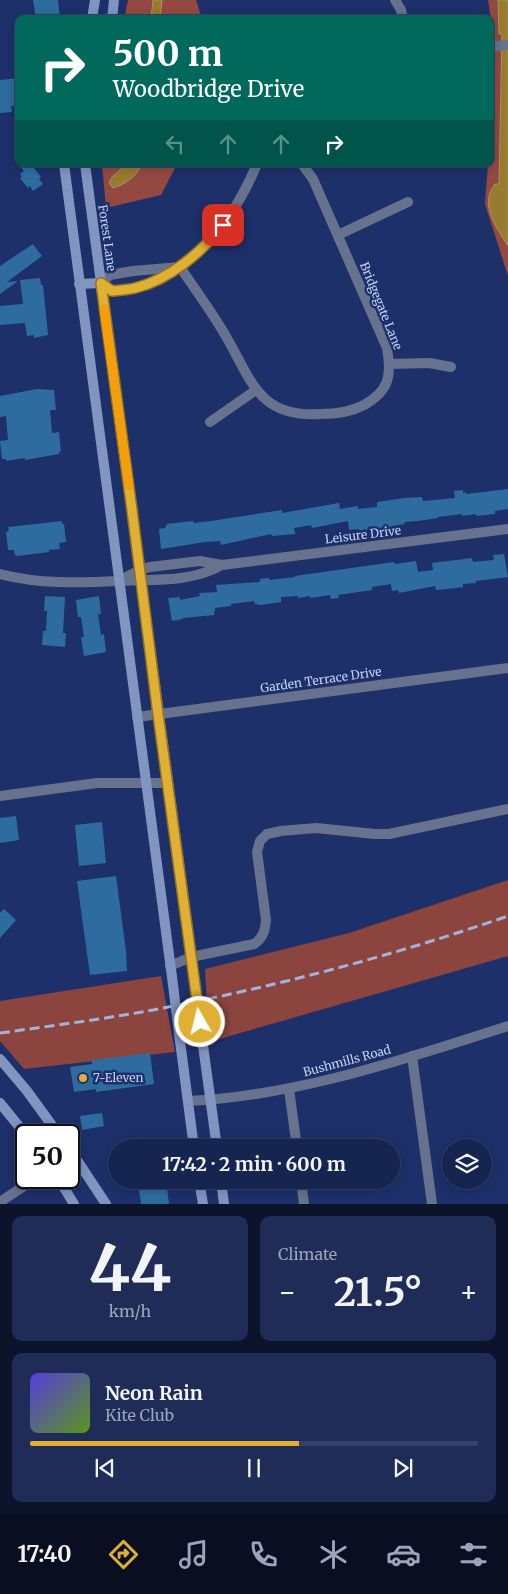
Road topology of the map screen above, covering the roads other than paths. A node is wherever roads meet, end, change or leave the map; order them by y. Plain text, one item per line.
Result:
1 (94, 0) edge
2 (114, 0) edge
3 (395, 0) edge
4 (92, 15) edge
5 (112, 15) edge
6 (402, 15) edge
7 (508, 45) edge
8 (494, 47) edge
9 (64, 167) edge
10 (85, 167) edge
11 (256, 167) edge
12 (304, 167) edge
13 (408, 202) dead end
14 (338, 235) junction
15 (180, 267) junction
16 (101, 283) junction
17 (79, 284) junction
18 (390, 364) junction
19 (451, 367) dead end
20 (256, 390) junction
21 (210, 422) dead end
22 (508, 529) edge
23 (222, 565) junction
24 (140, 570) junction
25 (0, 574) edge
26 (119, 581) junction
27 (142, 582) junction
28 (508, 668) edge
29 (158, 714) junction
30 (137, 717) junction
31 (168, 783) junction
32 (146, 784) junction
33 (0, 796) edge
34 (508, 809) edge
35 (191, 957) junction
36 (170, 966) junction
37 (508, 1026) edge
38 (412, 1056) junction
39 (2, 1061) edge
40 (289, 1089) junction
41 (210, 1100) junction
42 (188, 1101) junction
43 (0, 1103) edge
44 (17, 1124) edge
45 (51, 1124) edge
46 (193, 1139) edge
47 (216, 1139) edge
48 (296, 1139) edge
49 (80, 1165) edge
50 (20, 1189) edge
51 (65, 1189) edge
52 (200, 1189) edge
53 (222, 1189) edge
54 (302, 1189) edge
55 (0, 1202) edge
56 (74, 1204) edge
57 (106, 1204) edge
58 (203, 1204) edge
59 (224, 1204) edge
60 (304, 1204) edge
61 (432, 1204) edge

1 - 4 main road
2 - 5 main road
3 - 6 street
7 - 8 street
9 - 17 main road
10 - 16 main road, Forest Lane
11 - 15 street
12 - 14 street, Bridgegate Lane
13 - 14 street
14 - 18 street, Bridgegate Lane
15 - 16 street
15 - 16 street
15 - 20 street, Bridgegate Lane
16 - 17 main road
16 - 24 main road, Forest Lane
17 - 26 main road
18 - 19 street
18 - 20 street, Bridgegate Lane
20 - 21 street
22 - 23 street, Leisure Drive
23 - 24 street, Leisure Drive
23 - 27 street, Leisure Drive
24 - 26 street, Leisure Drive
24 - 27 main road, Forest Lane
25 - 26 street, Leisure Drive
26 - 27 street, Leisure Drive
26 - 30 main road
27 - 29 main road, Forest Lane
28 - 29 street, Garden Terrace Drive
29 - 30 street, Garden Terrace Drive
29 - 31 main road, Forest Lane
30 - 32 main road
31 - 32 street
31 - 35 main road, Forest Lane
32 - 33 street
32 - 36 main road
34 - 35 street
35 - 36 street
35 - 41 main road, Forest Lane, bridge
36 - 42 main road, bridge
37 - 38 street, Bushmills Road
38 - 40 street, Bushmills Road
38 - 61 street
39 - 45 main road
40 - 41 street, Bushmills Road
40 - 48 street
41 - 42 street, Bushmills Road
41 - 47 main road, Forest Lane
42 - 46 main road
43 - 44 main road
49 - 57 main road
50 - 55 street
51 - 56 main road
52 - 58 main road
53 - 59 main road
54 - 60 street

